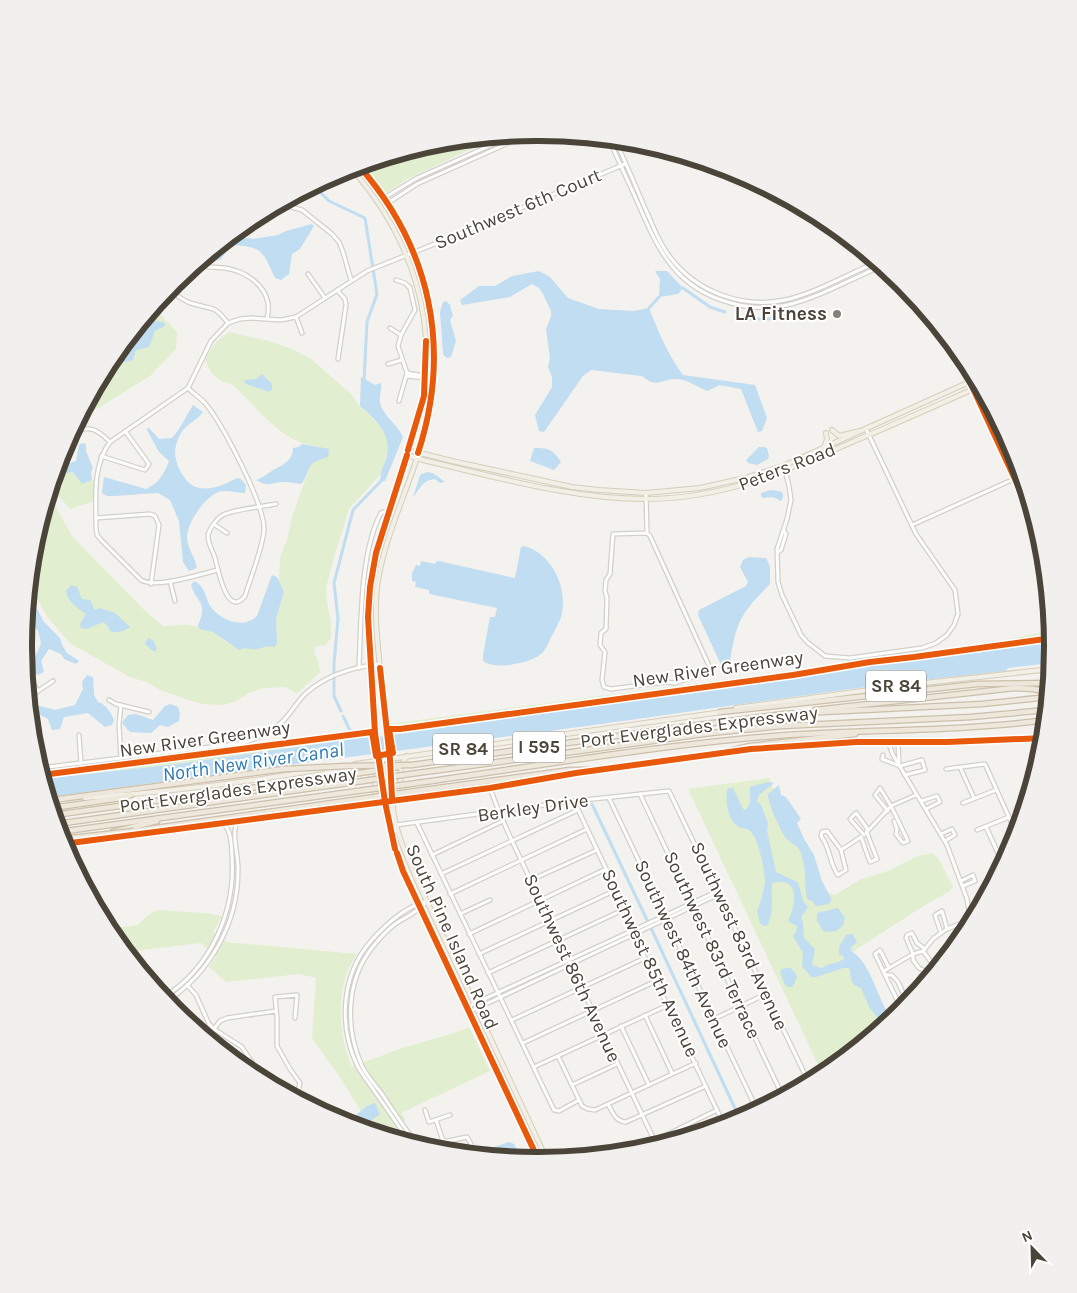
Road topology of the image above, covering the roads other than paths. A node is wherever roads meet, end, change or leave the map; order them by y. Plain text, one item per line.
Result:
1 (511, 142) edge
2 (496, 143) edge
3 (613, 146) edge
4 (618, 147) edge
5 (625, 164) junction
6 (621, 166) junction
7 (363, 172) edge
8 (356, 175) edge
9 (384, 198) junction
10 (388, 203) junction
11 (289, 206) edge
12 (646, 224) junction
13 (649, 229) junction
14 (654, 230) junction
15 (657, 236) junction
16 (410, 253) junction
17 (871, 265) edge
18 (205, 266) edge
19 (875, 269) edge
20 (308, 274) dead end
21 (351, 280) junction
22 (396, 280) dead end
23 (338, 290) junction
24 (176, 295) edge
25 (325, 298) junction
26 (296, 317) junction
27 (267, 319) junction
28 (228, 323) junction
29 (390, 328) dead end
30 (302, 333) dead end
31 (401, 335) junction
32 (426, 352) junction
33 (338, 359) dead end
34 (402, 360) junction
35 (388, 364) dead end
36 (434, 368) junction
37 (407, 374) junction
38 (425, 377) junction
39 (970, 381) edge
40 (972, 385) edge
41 (188, 388) junction
42 (973, 389) junction
43 (399, 401) dead end
44 (82, 429) edge
45 (832, 430) dead end
46 (864, 430) junction
47 (125, 431) junction
48 (826, 433) dead end
49 (868, 435) junction
50 (110, 442) junction
51 (823, 448) junction
52 (408, 450) junction
53 (418, 453) junction
54 (407, 455) junction
55 (101, 456) junction
56 (416, 458) junction
57 (783, 466) junction
58 (785, 472) junction
59 (1014, 479) junction
60 (1020, 492) edge
61 (646, 493) junction
62 (646, 499) junction
63 (276, 504) dead end
64 (258, 508) junction
65 (389, 512) junction
66 (96, 518) junction
67 (214, 525) junction
68 (912, 525) junction
69 (227, 533) dead end
70 (648, 533) junction
71 (366, 566) junction
72 (374, 566) junction
73 (381, 567) junction
74 (218, 570) junction
75 (170, 581) junction
76 (151, 584) junction
77 (175, 601) dead end
78 (371, 664) junction
79 (379, 664) junction
80 (360, 668) junction
81 (1043, 670) edge
82 (53, 681) dead end
83 (1043, 683) edge
84 (34, 685) edge
85 (38, 691) junction
86 (1042, 691) edge
87 (35, 693) edge
88 (1041, 698) edge
89 (110, 700) dead end
90 (121, 705) junction
91 (1040, 711) edge
92 (149, 712) dead end
93 (720, 712) junction
94 (784, 714) junction
95 (1039, 721) edge
96 (886, 731) junction
97 (79, 736) dead end
98 (1036, 738) edge
99 (888, 741) junction
100 (898, 741) junction
101 (729, 751) junction
102 (883, 755) dead end
103 (406, 756) junction
104 (121, 758) junction
105 (390, 759) junction
106 (379, 761) junction
107 (81, 763) junction
108 (358, 764) junction
109 (412, 765) junction
110 (900, 766) junction
111 (48, 767) edge
112 (960, 767) junction
113 (946, 769) dead end
114 (593, 770) junction
115 (905, 775) junction
116 (490, 788) junction
117 (996, 790) junction
118 (669, 791) joint
119 (640, 794) junction
120 (132, 795) junction
121 (916, 795) junction
122 (415, 798) junction
123 (609, 798) junction
124 (974, 798) junction
125 (57, 800) edge
126 (60, 800) junction
127 (392, 800) junction
128 (574, 801) junction
129 (921, 801) junction
130 (385, 802) junction
131 (963, 803) dead end
132 (367, 804) junction
133 (891, 806) junction
134 (58, 807) edge
135 (578, 810) junction
136 (926, 810) junction
137 (888, 811) junction
138 (498, 812) junction
139 (61, 814) edge
140 (177, 815) junction
141 (1009, 817) junction
142 (503, 821) junction
143 (894, 821) dead end
144 (238, 822) junction
145 (64, 823) edge
146 (417, 823) junction
147 (224, 824) junction
148 (1012, 824) edge
149 (396, 826) junction
150 (986, 827) junction
151 (587, 829) junction
152 (978, 830) dead end
153 (67, 831) edge
154 (941, 834) junction
155 (864, 835) junction
156 (70, 838) edge
157 (512, 841) junction
158 (945, 841) junction
159 (72, 842) edge
160 (72, 843) edge
161 (395, 849) junction
162 (597, 850) junction
163 (841, 850) junction
164 (998, 853) edge
165 (432, 854) junction
166 (408, 858) junction
167 (521, 861) junction
168 (606, 869) junction
169 (441, 874) junction
170 (531, 880) junction
171 (961, 881) junction
172 (963, 886) junction
173 (616, 890) junction
174 (718, 892) junction
175 (450, 894) junction
176 (490, 900) dead end
177 (541, 900) junction
178 (427, 901) junction
179 (418, 903) junction
180 (692, 904) junction
181 (421, 908) junction
182 (625, 909) junction
183 (969, 911) joint
184 (460, 914) junction
185 (968, 914) edge
186 (666, 917) junction
187 (550, 920) junction
188 (962, 923) edge
189 (947, 929) junction
190 (635, 931) junction
191 (940, 933) junction
192 (469, 934) junction
193 (559, 940) junction
194 (924, 950) junction
195 (479, 954) junction
196 (913, 954) junction
197 (645, 958) junction
198 (569, 962) junction
199 (932, 965) edge
200 (889, 968) junction
201 (884, 970) junction
202 (927, 970) edge
203 (488, 973) junction
204 (886, 975) junction
205 (656, 981) junction
206 (184, 982) junction
207 (187, 985) junction
208 (582, 988) junction
209 (170, 993) edge
210 (766, 994) junction
211 (499, 995) junction
212 (173, 996) edge
213 (904, 996) edge
214 (898, 1002) edge
215 (668, 1005) junction
216 (476, 1006) junction
217 (740, 1006) junction
218 (468, 1010) junction
219 (276, 1011) junction
220 (593, 1011) junction
221 (645, 1016) junction
222 (295, 1018) dead end
223 (714, 1018) junction
224 (512, 1020) junction
225 (621, 1026) junction
226 (214, 1029) junction
227 (603, 1035) junction
228 (523, 1044) junction
229 (558, 1056) junction
230 (696, 1063) junction
231 (253, 1064) edge
232 (617, 1064) junction
233 (534, 1067) junction
234 (672, 1074) junction
235 (806, 1076) edge
236 (572, 1085) junction
237 (649, 1085) junction
238 (706, 1086) junction
239 (296, 1091) edge
240 (780, 1091) edge
241 (631, 1093) junction
242 (578, 1100) junction
243 (608, 1104) junction
244 (754, 1104) edge
245 (425, 1110) dead end
246 (717, 1110) junction
247 (450, 1115) dead end
248 (642, 1116) junction
249 (721, 1118) edge
250 (436, 1120) junction
251 (404, 1134) edge
252 (410, 1136) edge
253 (663, 1136) edge
254 (653, 1139) edge
255 (471, 1148) edge
256 (535, 1152) edge
257 (543, 1152) edge

1 - 10 street
2 - 9 street
3 - 6 street
4 - 5 street
5 - 6 street, Southwest 6th Court
5 - 14 street
6 - 12 street
6 - 16 street, Southwest 6th Court
7 - 9 main road, South Pine Island Road
8 - 16 main road, South Pine Island Road
9 - 10 main road, South Pine Island Road
10 - 16 main road, South Pine Island Road
11 - 21 street
12 - 13 street
12 - 14 street
13 - 15 street
13 - 19 street
14 - 15 street
15 - 17 street
16 - 21 street, Southwest 6th Court
16 - 32 main road, South Pine Island Road
16 - 36 main road, South Pine Island Road
18 - 27 street
20 - 25 street
21 - 23 street, Southwest 6th Court
22 - 31 street
23 - 25 street, Southwest 6th Court
23 - 33 street
24 - 28 street
25 - 26 street, Southwest 6th Court
26 - 27 street
26 - 30 street
27 - 28 street
28 - 41 street
29 - 31 street
31 - 34 street
32 - 36 main road
32 - 38 main road, South Pine Island Road
34 - 35 street
34 - 37 street
36 - 53 main road, South Pine Island Road
37 - 38 street
37 - 43 street
38 - 52 main road, South Pine Island Road
39 - 46 main road, Peters Road
40 - 42 main road
41 - 47 street
41 - 64 street
42 - 49 main road, Peters Road
42 - 59 main road
44 - 50 street
45 - 46 main road
46 - 49 street
46 - 51 main road, Peters Road
47 - 50 street
47 - 55 street
48 - 51 main road
49 - 58 main road, Peters Road
49 - 68 street
50 - 55 street
51 - 57 main road, Peters Road
52 - 53 main road, Peters Road
52 - 54 main road, South Pine Island Road
53 - 56 main road, South Pine Island Road
53 - 61 main road, Peters Road
54 - 56 main road, Peters Road
54 - 65 main road, South Pine Island Road
55 - 66 street
56 - 62 main road, Peters Road
56 - 73 main road, South Pine Island Road
57 - 58 street
57 - 61 main road, Peters Road
58 - 62 main road, Peters Road
58 - 68 street
59 - 60 main road
59 - 68 street
61 - 62 street
62 - 70 street
63 - 64 street
64 - 67 street
64 - 74 street
65 - 71 street
65 - 72 main road, South Pine Island Road
66 - 76 street
66 - 76 street
67 - 69 street
67 - 74 street
70 - 70 street
71 - 72 street
71 - 80 street
72 - 73 street
72 - 78 main road, South Pine Island Road
73 - 79 main road, South Pine Island Road
74 - 75 street
75 - 76 street
75 - 77 street
78 - 79 street
78 - 80 street
78 - 106 main road, South Pine Island Road
79 - 105 main road, South Pine Island Road
80 - 104 street
81 - 93 main road, SR 84
82 - 85 street
83 - 93 highway
84 - 85 street
85 - 87 street
86 - 94 highway
88 - 94 highway, Port Everglades Expressway / I 595
89 - 90 street
90 - 92 street
90 - 104 street
91 - 145 highway, bridge
93 - 103 main road, SR 84
94 - 109 highway, Port Everglades Expressway / I 595
95 - 96 highway, Port Everglades Expressway / I 595
96 - 101 highway
96 - 140 highway, Port Everglades Expressway / I 595, bridge
97 - 107 street
98 - 100 main road, SR 84
99 - 100 main road, SR 84
99 - 101 main road, SR 84
99 - 110 street
100 - 110 street
101 - 114 main road, SR 84
102 - 110 street
103 - 105 main road, SR 84
103 - 122 main road
104 - 107 street
105 - 106 main road, SR 84
105 - 127 main road, South Pine Island Road
106 - 108 main road, SR 84
106 - 130 main road, South Pine Island Road
107 - 111 street
108 - 120 main road, SR 84
108 - 132 main road
109 - 126 highway, bridge
109 - 139 highway, Port Everglades Expressway / I 595, bridge
110 - 115 street
110 - 115 street
112 - 113 street
112 - 117 street
112 - 124 street
114 - 116 main road, SR 84
114 - 156 highway, bridge
115 - 121 street
116 - 122 main road, SR 84
116 - 138 street, Southwest 86th Avenue
117 - 124 street
117 - 141 street
118 - 119 street, Berkley Drive
118 - 174 street, Southwest 83rd Avenue
119 - 123 street, Berkley Drive
119 - 180 street, Southwest 83rd Terrace
120 - 126 main road, SR 84
120 - 134 highway
121 - 129 street
121 - 133 street
122 - 127 main road, SR 84
123 - 128 street, Berkley Drive
123 - 186 street, Southwest 84th Avenue
124 - 131 street
125 - 126 main road, SR 84
127 - 130 main road, SR 84
127 - 149 main road, South Pine Island Road
128 - 135 street, Southwest 85th Avenue
128 - 138 street, Berkley Drive
129 - 136 street
129 - 136 street
130 - 132 main road, SR 84
130 - 161 main road, South Pine Island Road
132 - 144 main road, SR 84
133 - 137 street
133 - 137 street
133 - 143 street
135 - 151 street, Southwest 85th Avenue
135 - 157 street
136 - 154 street
137 - 155 street
138 - 142 street, Southwest 86th Avenue
138 - 146 street, Berkley Drive
140 - 153 highway, Port Everglades Expressway / I 595
140 - 159 highway
141 - 148 street
141 - 150 street
142 - 157 street, Southwest 86th Avenue
142 - 165 street
144 - 147 main road, SR 84
144 - 207 street
146 - 149 street, Berkley Drive
146 - 165 street
147 - 160 main road, SR 84
147 - 206 street
149 - 166 main road, South Pine Island Road
150 - 152 street
150 - 164 street
151 - 162 street, Southwest 85th Avenue
151 - 167 street
154 - 158 street
154 - 158 street
155 - 155 street
155 - 155 street
155 - 163 street
157 - 167 street, Southwest 86th Avenue
157 - 169 street
158 - 171 street
161 - 166 main road
161 - 179 main road, South Pine Island Road
162 - 168 street, Southwest 85th Avenue
162 - 170 street
163 - 163 street
165 - 169 street
166 - 178 main road, South Pine Island Road
167 - 170 street, Southwest 86th Avenue
167 - 175 street
168 - 173 street, Southwest 85th Avenue
168 - 177 street
169 - 175 street
170 - 177 street, Southwest 86th Avenue
171 - 172 street
171 - 172 street
172 - 183 street
173 - 182 street, Southwest 85th Avenue
173 - 187 street
174 - 180 street
174 - 210 street, Southwest 83rd Avenue
175 - 184 street
176 - 184 street
177 - 187 street, Southwest 86th Avenue
177 - 192 street
178 - 179 street
178 - 181 street
178 - 216 main road, South Pine Island Road
179 - 181 main road, South Pine Island Road
179 - 251 street
180 - 186 street
180 - 217 street, Southwest 83rd Terrace
181 - 218 main road, South Pine Island Road
181 - 252 street
182 - 190 street, Southwest 85th Avenue
182 - 193 street
183 - 185 street
184 - 192 street
186 - 190 street
186 - 223 street, Southwest 84th Avenue
187 - 193 street, Southwest 86th Avenue
187 - 195 street
188 - 189 street
189 - 191 street
189 - 191 street
190 - 197 street, Southwest 85th Avenue
190 - 198 street
191 - 194 street
192 - 195 street
193 - 198 street, Southwest 86th Avenue
193 - 203 street
194 - 196 street
194 - 196 street
194 - 199 street
195 - 203 street
196 - 200 street
196 - 202 street
197 - 205 street, Southwest 85th Avenue
197 - 208 street
198 - 208 street, Southwest 86th Avenue
198 - 211 street
200 - 201 street
200 - 201 street
201 - 204 street
203 - 211 street
204 - 213 street
204 - 214 street
205 - 215 street, Southwest 85th Avenue
205 - 220 street
206 - 207 street
206 - 209 street
207 - 212 street
207 - 226 street
208 - 220 street, Southwest 86th Avenue
208 - 224 street
210 - 217 street
210 - 235 street, Southwest 83rd Avenue
211 - 216 street
211 - 224 street
215 - 221 street
215 - 230 street, Southwest 85th Avenue
216 - 218 street
216 - 257 main road, South Pine Island Road
217 - 223 street
217 - 240 street, Southwest 83rd Terrace
218 - 256 main road, South Pine Island Road
219 - 222 street
219 - 226 street
219 - 239 street
220 - 227 street, Southwest 86th Avenue
220 - 228 street
221 - 225 street
221 - 234 street
223 - 244 street, Southwest 84th Avenue
224 - 228 street
225 - 227 street
225 - 237 street
226 - 231 street
227 - 229 street
227 - 232 street, Southwest 86th Avenue
228 - 233 street
229 - 233 street
229 - 236 street
230 - 234 street
230 - 238 street, Southwest 85th Avenue
232 - 236 street
232 - 241 street, Southwest 86th Avenue
233 - 242 street
234 - 237 street
236 - 242 street
237 - 241 street
238 - 246 street, Southwest 85th Avenue
238 - 248 street
241 - 243 street
241 - 248 street, Southwest 86th Avenue
242 - 243 street
243 - 248 street
245 - 250 street
246 - 249 street, Southwest 85th Avenue
246 - 253 street
247 - 250 street
248 - 254 street, Southwest 86th Avenue
250 - 255 street

